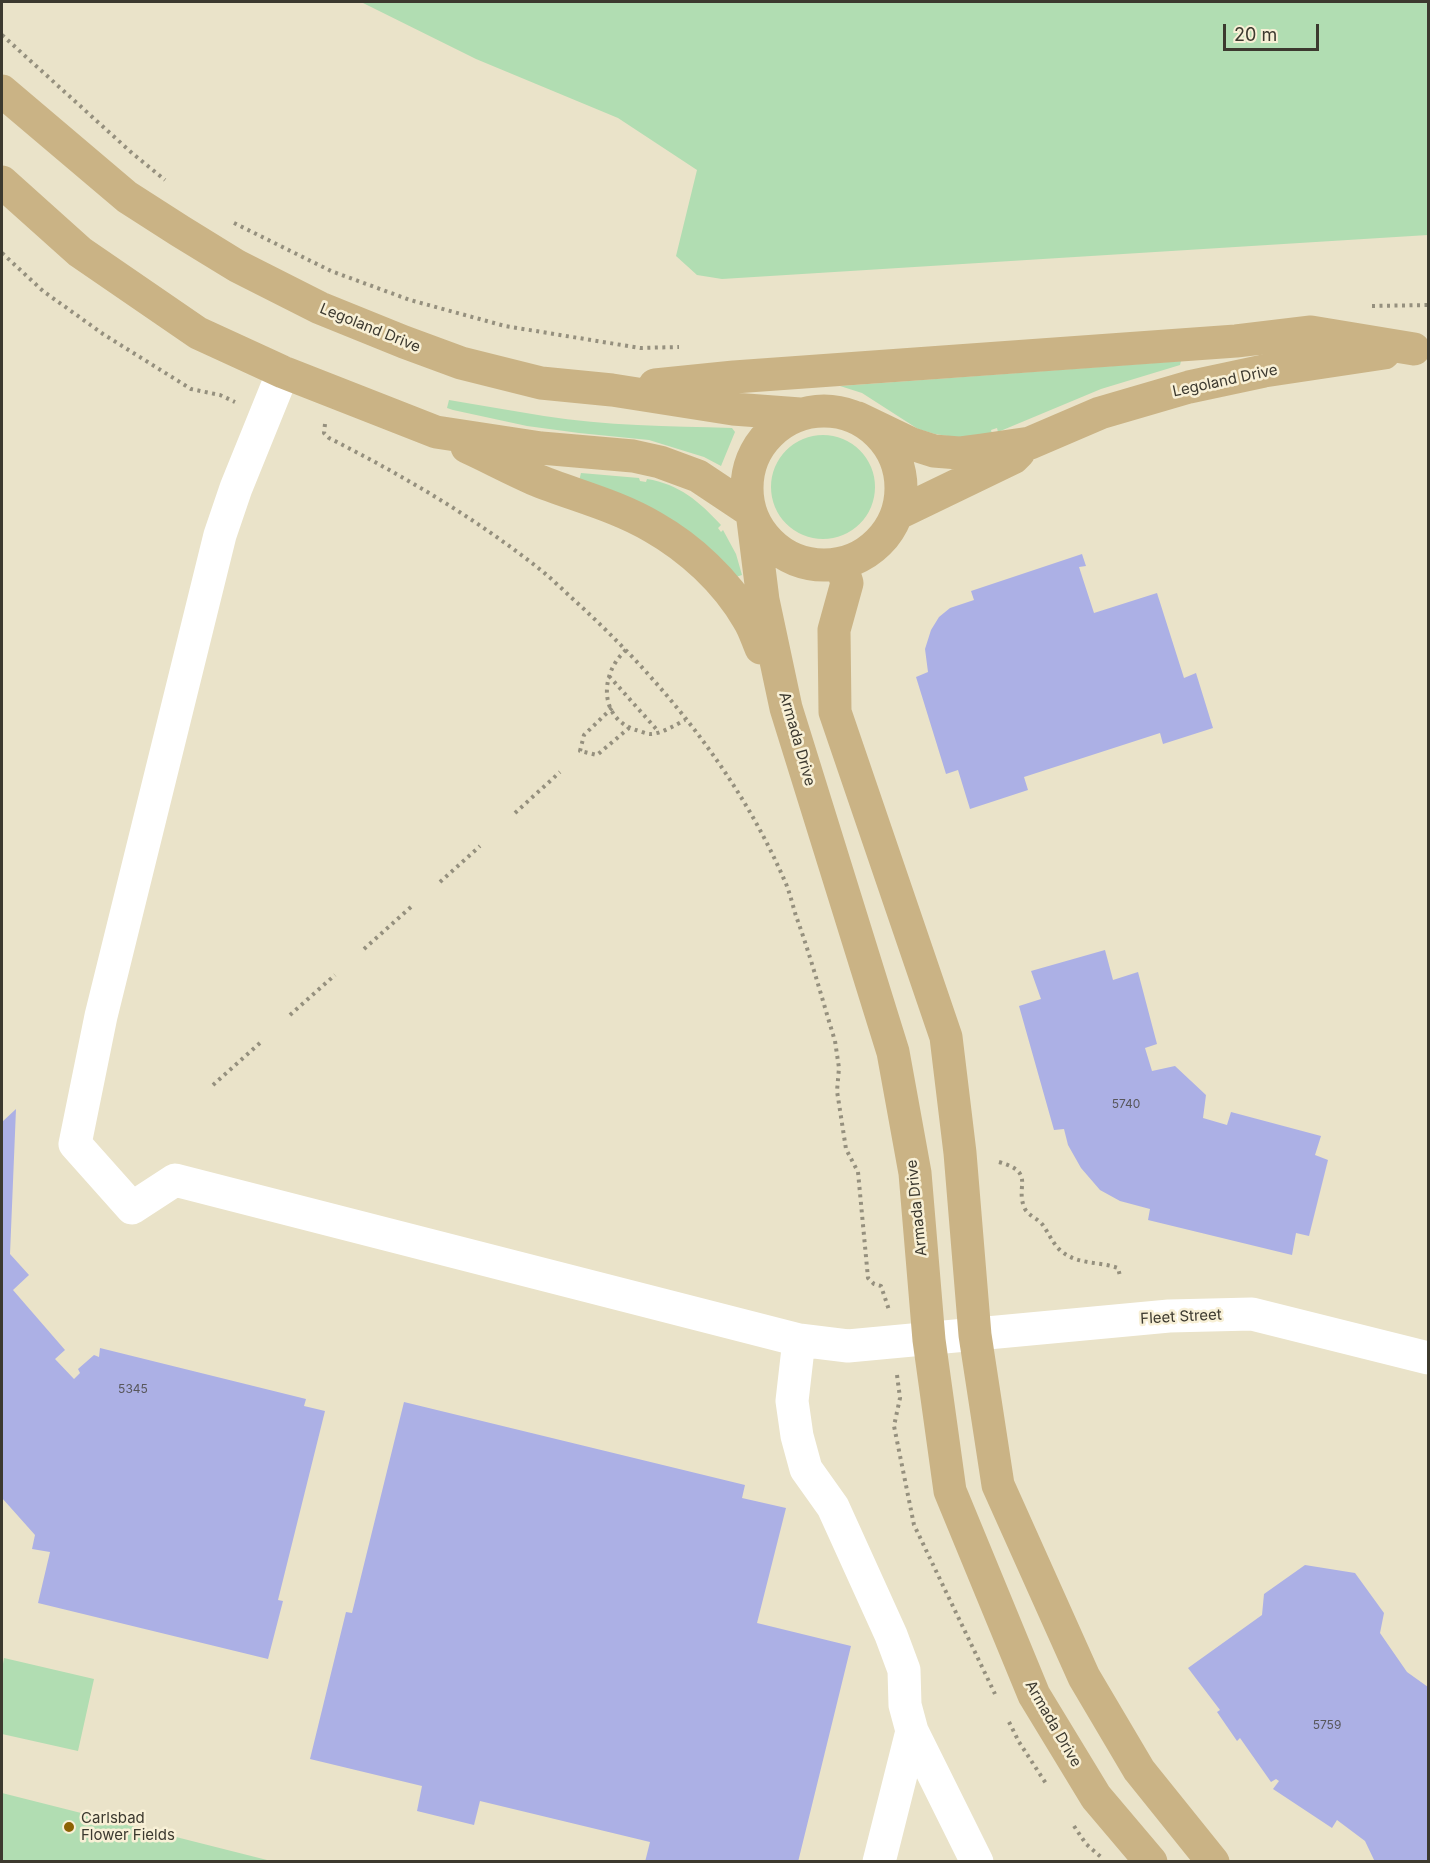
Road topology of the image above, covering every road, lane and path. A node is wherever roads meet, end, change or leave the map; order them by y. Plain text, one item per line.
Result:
1 (2, 35) edge
2 (2, 91) edge
3 (2, 182) edge
4 (169, 183) dead end
5 (228, 219) dead end
6 (2, 254) edge
7 (1428, 305) edge
8 (1369, 307) dead end
9 (686, 347) dead end
10 (1421, 349) edge
11 (283, 372) junction
12 (612, 390) junction
13 (236, 402) dead end
14 (800, 414) junction
15 (858, 418) junction
16 (325, 423) dead end
17 (436, 432) junction
18 (1030, 443) junction
19 (897, 514) junction
20 (751, 515) junction
21 (842, 564) junction
22 (626, 650) junction
23 (609, 676) junction
24 (612, 708) junction
25 (786, 708) junction
26 (685, 720) junction
27 (629, 728) junction
28 (658, 732) junction
29 (561, 772) dead end
30 (516, 813) dead end
31 (480, 846) dead end
32 (440, 882) dead end
33 (412, 906) dead end
34 (364, 950) dead end
35 (335, 975) dead end
36 (290, 1016) dead end
37 (261, 1042) dead end
38 (213, 1085) dead end
39 (999, 1162) dead end
40 (1120, 1276) dead end
41 (889, 1311) dead end
42 (975, 1335) junction
43 (799, 1340) junction
44 (928, 1340) junction
45 (1428, 1358) edge
46 (912, 1731) junction
47 (879, 1862) edge
48 (976, 1862) edge
49 (1151, 1862) edge
50 (1213, 1862) edge

1 - 4 path
2 - 12 main road, Legoland Drive
3 - 11 main road
5 - 9 path
6 - 13 path
7 - 8 path
10 - 12 main road
10 - 18 main road, Legoland Drive
11 - 17 main road
11 - 43 street, Fleet Street
12 - 14 main road, Legoland Drive
14 - 15 main road
14 - 20 main road
15 - 18 main road, Legoland Drive
15 - 19 main road
16 - 22 path
17 - 20 main road
17 - 25 main road
18 - 19 main road, Legoland Drive
19 - 21 main road
20 - 21 main road
20 - 25 main road, Armada Drive
21 - 42 main road
22 - 23 path
22 - 26 path
23 - 24 path
23 - 28 path
24 - 27 path
24 - 27 path
25 - 44 main road, Armada Drive
26 - 28 path
26 - 41 path
27 - 28 path
29 - 30 path
31 - 32 path
33 - 34 path
35 - 36 path
37 - 38 path
39 - 40 path
42 - 44 street, Fleet Street
42 - 45 street, Fleet Street
42 - 50 main road
43 - 44 street, Fleet Street
43 - 46 street
44 - 49 main road, Armada Drive
46 - 47 street
46 - 48 street

